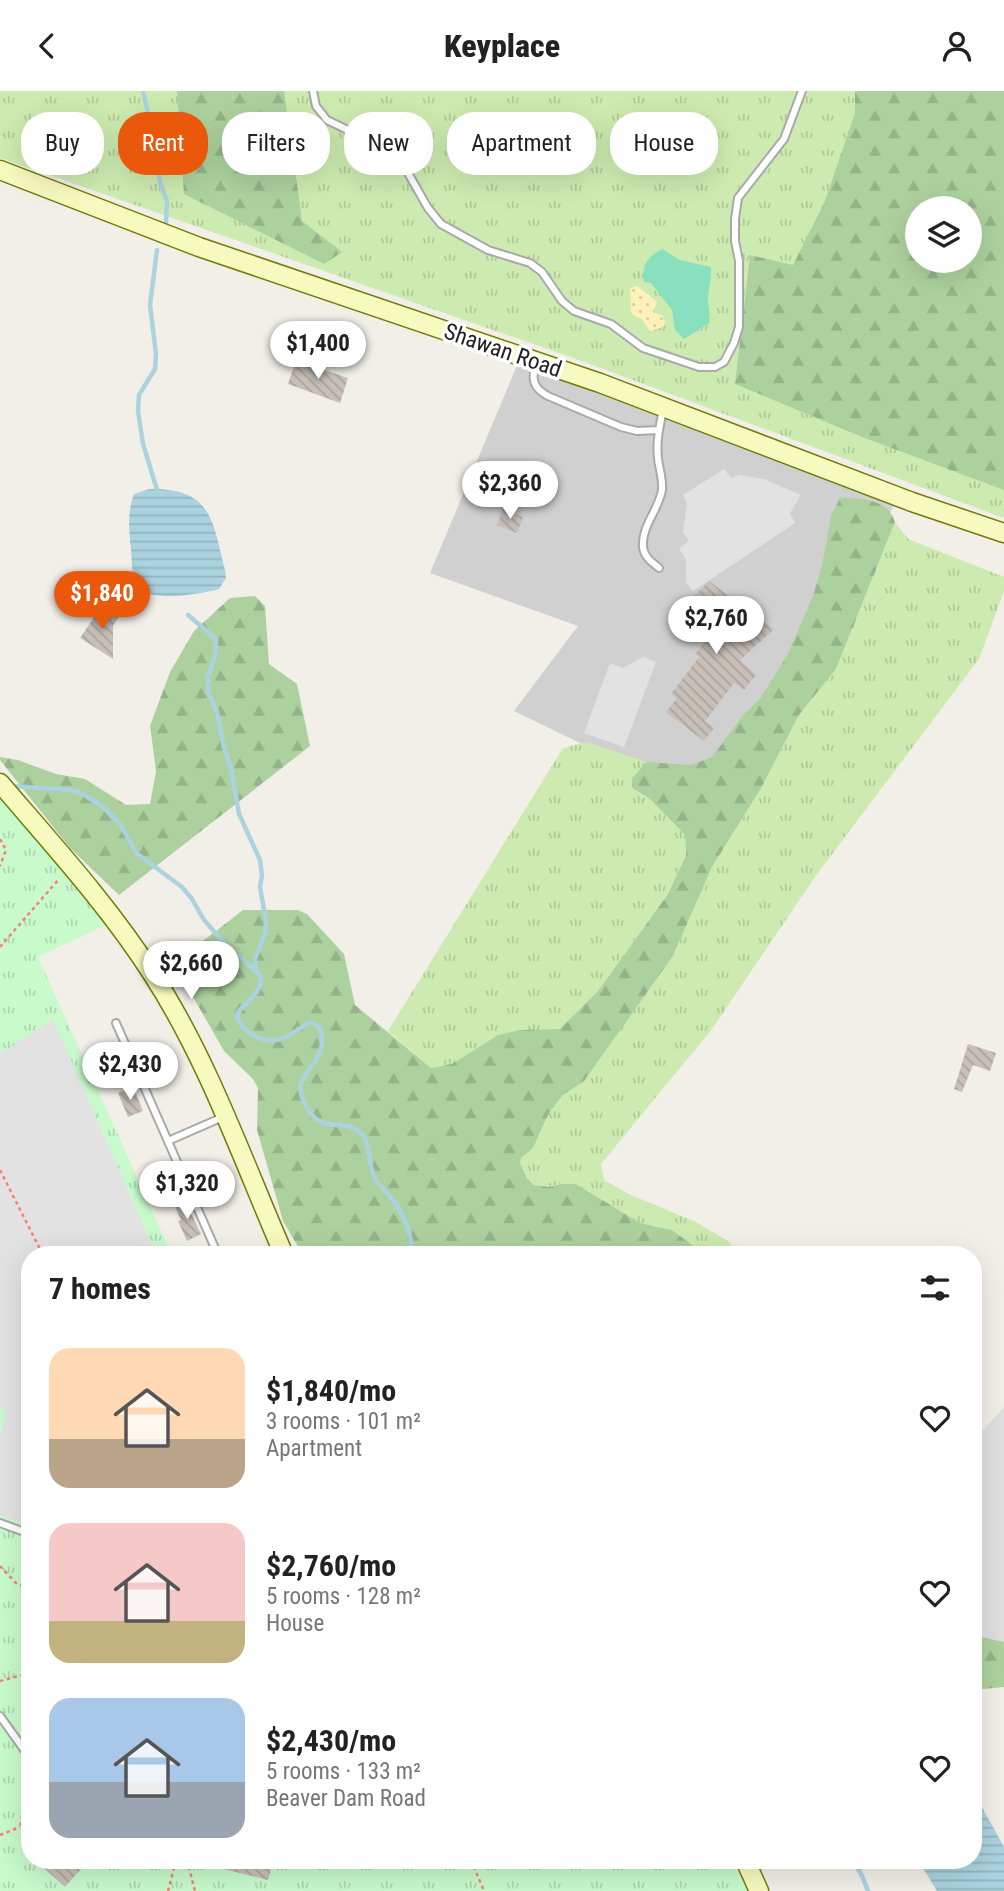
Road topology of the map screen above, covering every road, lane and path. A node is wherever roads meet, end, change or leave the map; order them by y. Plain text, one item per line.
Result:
1 (313, 91) edge
2 (802, 91) edge
3 (0, 170) edge
4 (536, 361) junction
5 (663, 406) junction
6 (659, 429) junction
7 (1004, 533) edge
8 (659, 568) dead end
9 (0, 783) edge
10 (0, 839) edge
11 (0, 866) edge
12 (71, 866) junction
13 (0, 947) edge
14 (116, 1023) dead end
15 (225, 1116) junction
16 (168, 1141) junction
17 (0, 1170) edge
18 (38, 1246) edge
19 (214, 1246) edge
20 (280, 1246) edge
21 (0, 1523) edge
22 (21, 1531) edge
23 (0, 1566) edge
24 (21, 1585) edge
25 (21, 1675) edge
26 (0, 1681) edge
27 (0, 1716) edge
28 (21, 1745) edge
29 (21, 1822) edge
30 (20, 1827) joint
31 (0, 1835) edge
32 (174, 1869) edge
33 (189, 1869) edge
34 (475, 1869) edge
35 (749, 1869) edge
36 (168, 1891) edge
37 (195, 1891) edge
38 (484, 1891) edge
39 (759, 1891) edge

1 - 2 lane
3 - 4 main road, Shawan Road
4 - 5 main road, Shawan Road
4 - 6 lane
5 - 6 lane
5 - 7 main road, Shawan Road
6 - 8 lane
9 - 12 main road
10 - 11 path
12 - 13 path
12 - 15 main road
14 - 16 lane
15 - 16 lane
15 - 20 main road
16 - 19 lane
17 - 18 path
21 - 22 lane
23 - 24 path
25 - 26 path
27 - 28 lane
29 - 30 path
30 - 31 path
32 - 36 path
33 - 37 path
34 - 38 path
35 - 39 main road

